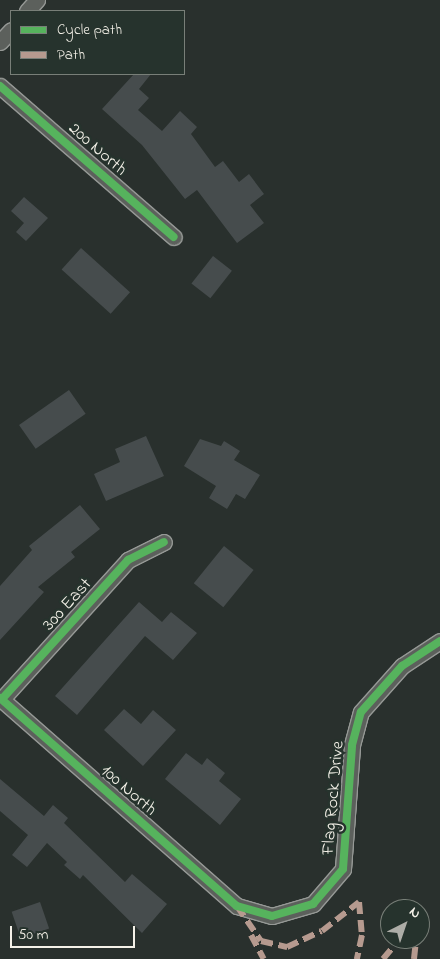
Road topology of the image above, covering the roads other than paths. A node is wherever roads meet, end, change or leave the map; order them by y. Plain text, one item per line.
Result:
1 (37, 0) edge
2 (29, 10) edge
3 (10, 31) edge
4 (0, 42) edge
5 (0, 86) edge
6 (174, 237) dead end
7 (164, 542) dead end
8 (440, 641) edge
9 (1, 698) edge
10 (237, 906) joint

1 - 2 street
3 - 4 street
5 - 6 street, 200 North
7 - 9 street, 300 East
8 - 10 street, Flag Rock Drive
9 - 10 street, 100 North

